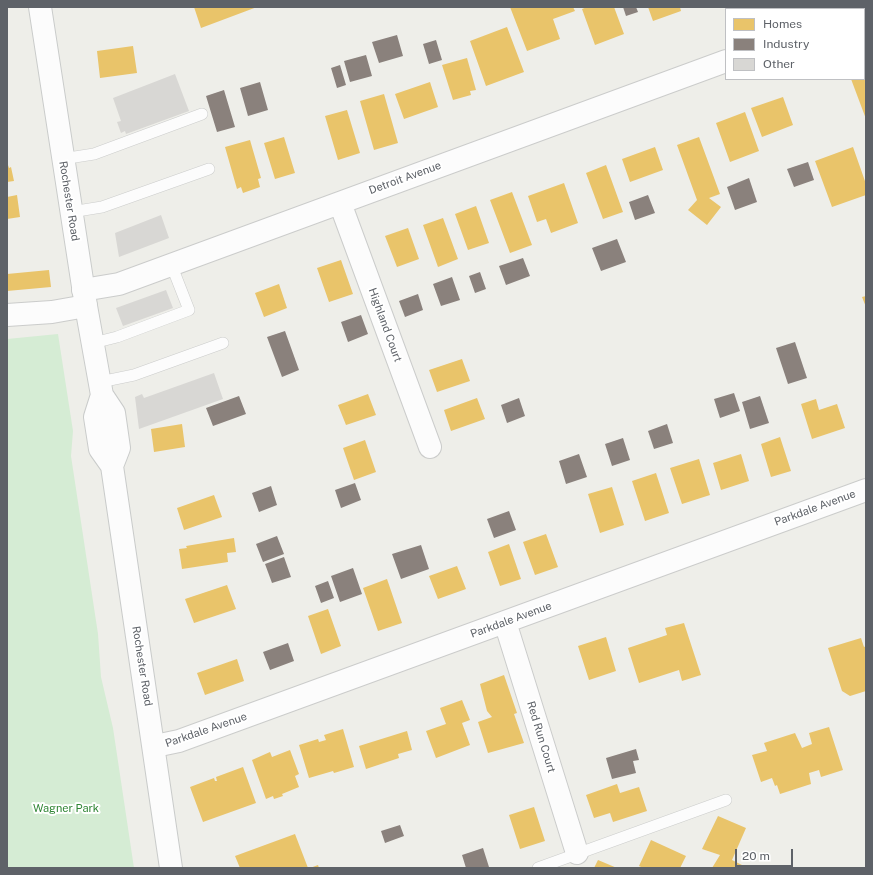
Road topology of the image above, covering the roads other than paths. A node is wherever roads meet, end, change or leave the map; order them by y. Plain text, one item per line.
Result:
1 (40, 7) edge
2 (725, 61) edge
3 (202, 114) dead end
4 (62, 159) junction
5 (209, 169) dead end
6 (340, 203) junction
7 (71, 212) junction
8 (171, 264) junction
9 (85, 298) junction
10 (7, 315) edge
11 (93, 343) junction
12 (223, 343) dead end
13 (101, 389) junction
14 (430, 447) dead end
15 (866, 490) edge
16 (504, 622) junction
17 (155, 746) junction
18 (726, 800) dead end
19 (577, 853) junction
20 (172, 867) edge
21 (538, 868) edge

1 - 4 street, Rochester Road
2 - 6 street, Detroit Avenue
3 - 4 lane
4 - 7 street, Rochester Road
5 - 7 lane
6 - 8 street, Detroit Avenue
6 - 14 street, Highland Court
7 - 9 street, Rochester Road
8 - 9 street, Detroit Avenue
8 - 11 lane
9 - 10 street, Detroit Avenue
9 - 11 street, Rochester Road
11 - 13 street, Rochester Road
12 - 13 lane
13 - 17 street, Rochester Road
15 - 16 street, Parkdale Avenue
16 - 17 street, Parkdale Avenue
16 - 19 street, Red Run Court
17 - 20 street, Rochester Road
18 - 19 lane
19 - 21 lane

